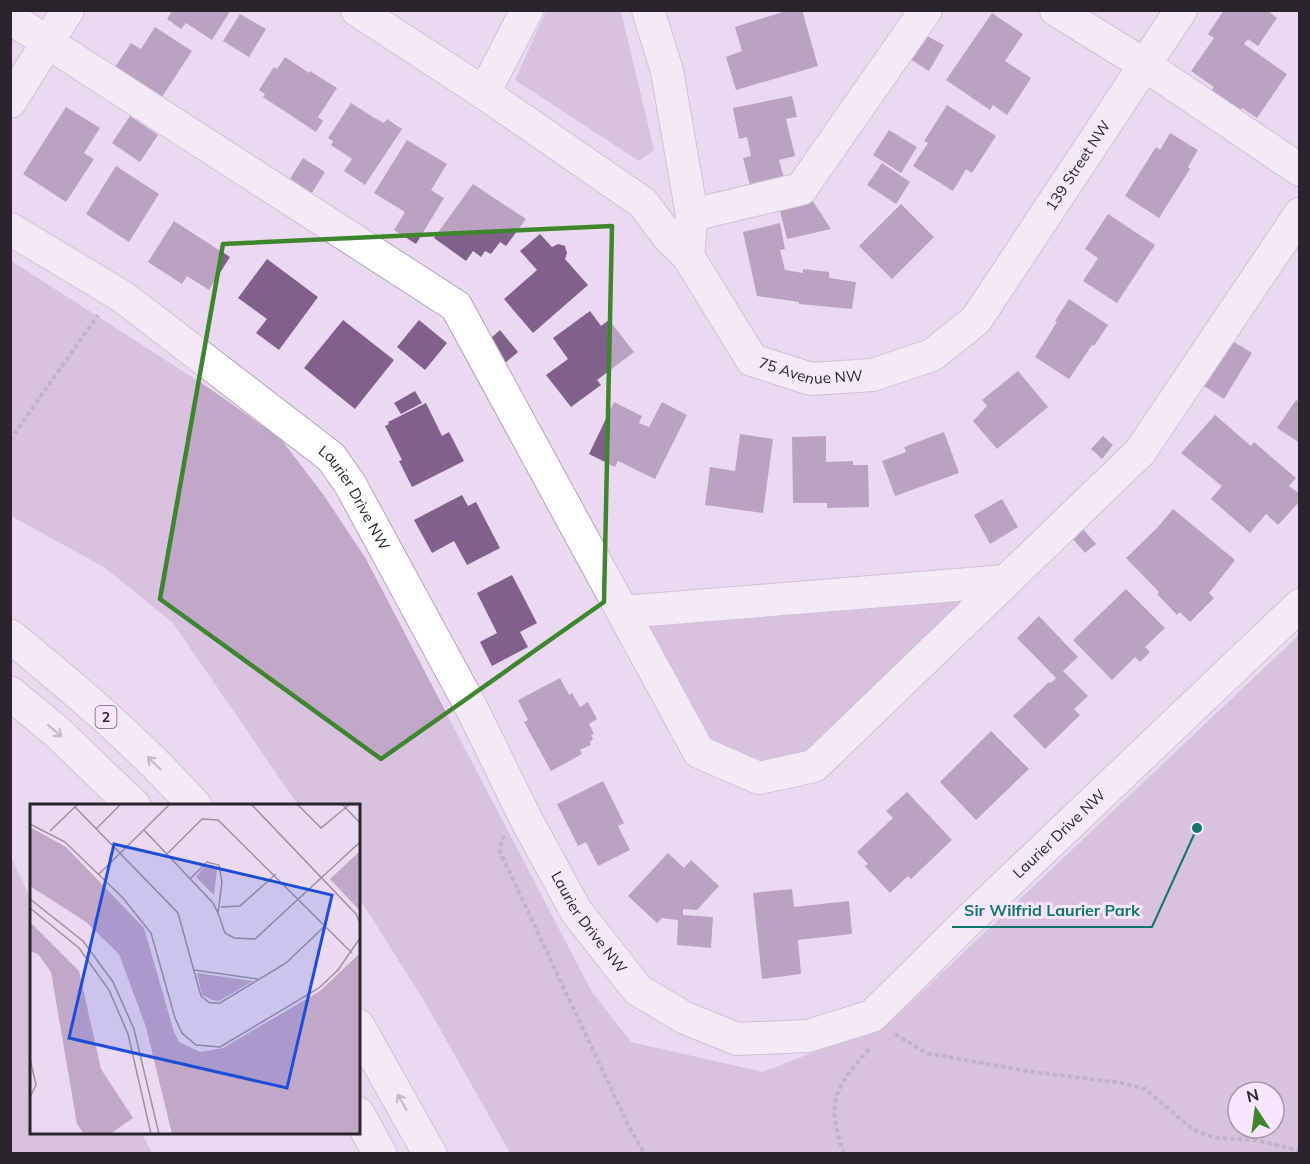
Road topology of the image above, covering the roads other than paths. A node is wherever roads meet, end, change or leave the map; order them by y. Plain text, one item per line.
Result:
1 (68, 10) edge
2 (357, 10) edge
3 (527, 10) edge
4 (648, 10) edge
5 (926, 10) edge
6 (1056, 10) edge
7 (1181, 10) edge
8 (10, 18) edge
9 (49, 42) junction
10 (1145, 65) junction
11 (484, 93) junction
12 (10, 102) edge
13 (1299, 170) edge
14 (1299, 214) edge
15 (692, 215) junction
16 (10, 230) edge
17 (688, 256) junction
18 (976, 320) joint
19 (1006, 582) junction
20 (1299, 605) edge
21 (623, 612) junction
22 (10, 636) edge
23 (10, 693) edge
24 (132, 804) edge
25 (193, 804) edge
26 (360, 1030) edge
27 (360, 1118) edge
28 (380, 1154) edge
29 (430, 1154) edge

1 - 9 street
2 - 11 street, 75 Avenue NW
3 - 11 street
4 - 15 street
5 - 15 street
6 - 10 street
7 - 10 street, 139 Street NW
8 - 9 street
9 - 12 street
9 - 21 street
10 - 13 street
10 - 18 street, 139 Street NW
11 - 17 street, 75 Avenue NW
14 - 19 street
15 - 17 street
16 - 20 street, Laurier Drive NW
17 - 18 street, 75 Avenue NW
19 - 21 street
19 - 21 street
25 -> 22 highway, 2
23 -> 24 highway
29 -> 26 highway
27 - 28 highway

